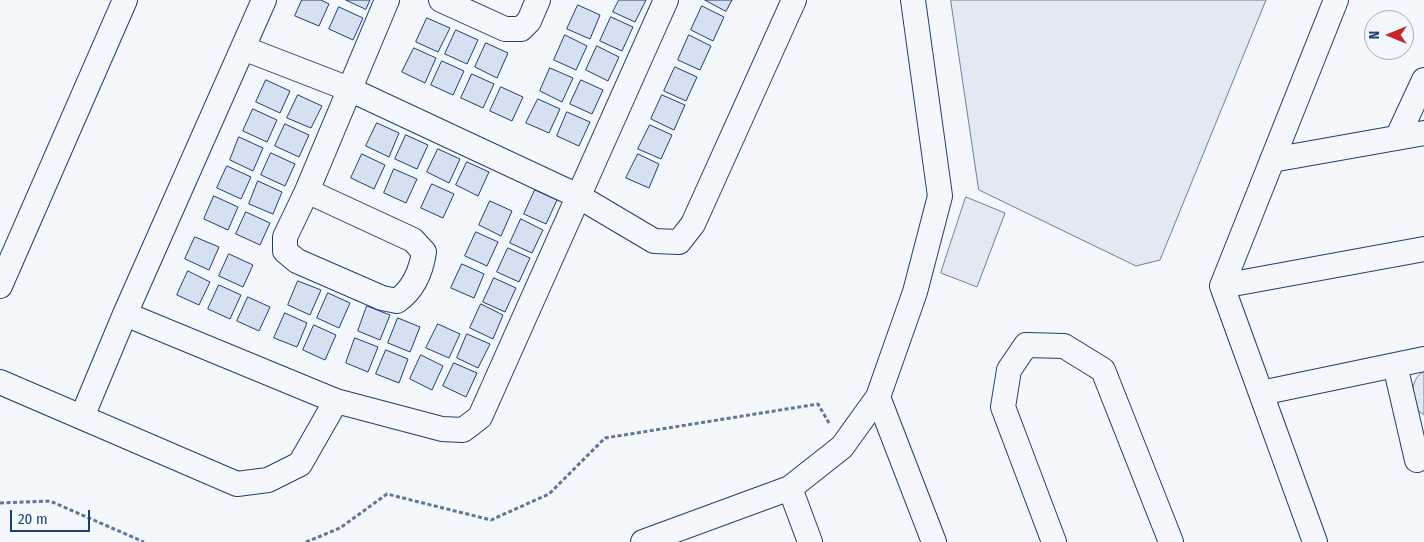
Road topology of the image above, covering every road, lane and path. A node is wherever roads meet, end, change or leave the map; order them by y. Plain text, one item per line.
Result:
1 (125, 0) edge
2 (264, 0) edge
3 (387, 0) edge
4 (441, 0) edge
5 (538, 0) edge
6 (666, 0) edge
7 (794, 0) edge
8 (913, 0) edge
9 (1336, 0) edge
10 (243, 48) junction
11 (1424, 80) edge
12 (349, 89) junction
13 (1424, 133) edge
14 (1397, 138) junction
15 (1272, 160) junction
16 (307, 191) junction
17 (578, 196) junction
18 (1424, 249) edge
19 (0, 286) edge
20 (1222, 286) junction
21 (125, 314) junction
22 (1424, 359) edge
23 (1395, 365) junction
24 (0, 382) edge
25 (1261, 392) junction
26 (878, 397) junction
27 (336, 401) junction
28 (82, 417) junction
29 (1418, 432) edge
30 (842, 447) junction
31 (1417, 460) dead end
32 (790, 488) junction
33 (0, 503) edge
34 (144, 542) edge
35 (306, 542) edge
36 (643, 542) edge
37 (810, 542) edge
38 (934, 542) edge
39 (1054, 542) edge
40 (1171, 542) edge
41 (1315, 542) edge

1 - 19 street
2 - 10 street
3 - 12 street
4 - 5 street
6 - 17 street
7 - 17 street
8 - 26 street
9 - 15 street
10 - 12 street
10 - 21 street
11 - 14 street
12 - 16 street
12 - 17 street
13 - 14 street
14 - 15 street
15 - 20 street
16 - 16 street
17 - 27 street
18 - 20 street
20 - 25 street
21 - 27 street
21 - 28 street
22 - 23 street
23 - 25 street
23 - 29 street
24 - 28 street
25 - 41 street
26 - 30 street
26 - 38 street
27 - 28 street
29 - 31 street
30 - 32 street
30 - 35 path
32 - 36 street
32 - 37 street
33 - 34 path
39 - 40 street

